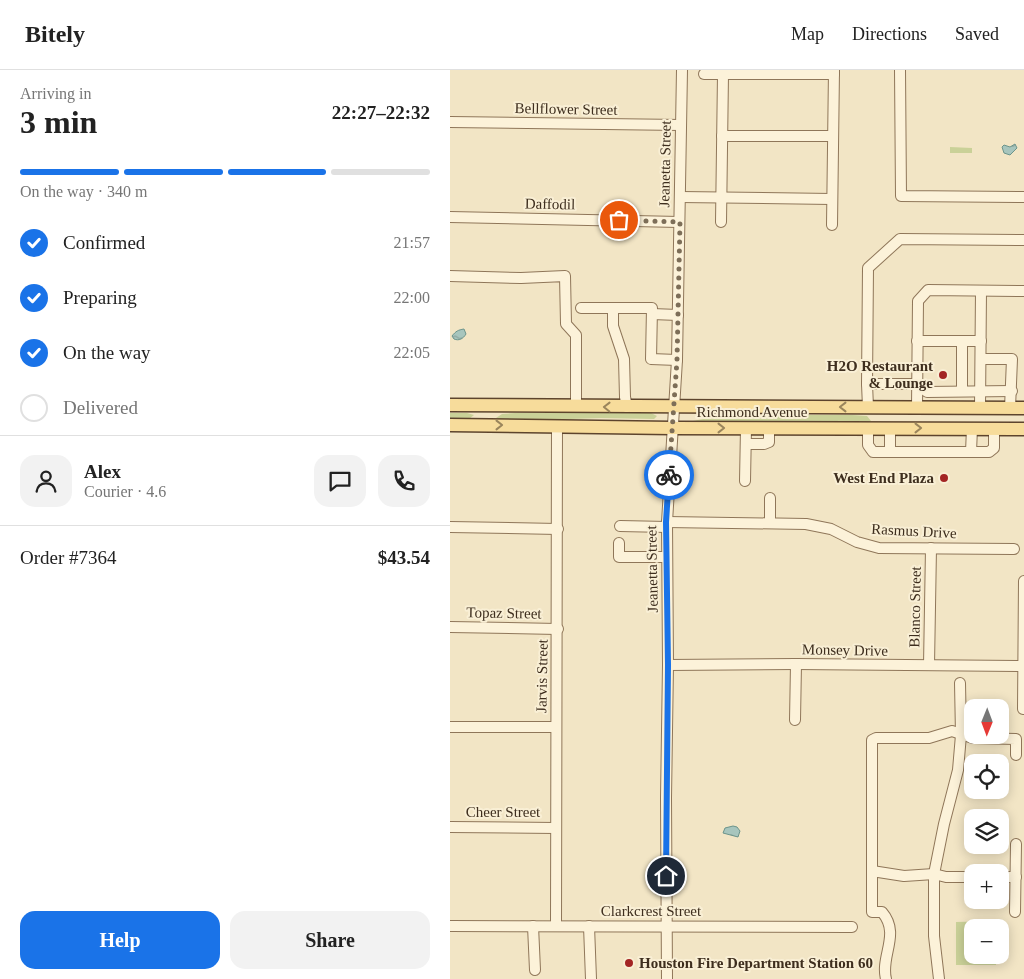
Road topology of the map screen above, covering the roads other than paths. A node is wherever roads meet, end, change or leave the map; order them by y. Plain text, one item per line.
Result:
1 (682, 70) edge
2 (900, 70) edge
3 (779, 72) edge
4 (834, 72) edge
5 (704, 74) dead end
6 (723, 74) junction
7 (450, 122) edge
8 (681, 125) junction
9 (722, 136) junction
10 (833, 136) junction
11 (680, 196) junction
12 (721, 197) junction
13 (1024, 197) edge
14 (832, 199) junction
15 (450, 217) edge
16 (680, 222) junction
17 (721, 222) dead end
18 (832, 225) dead end
19 (1024, 240) edge
20 (450, 276) edge
21 (981, 291) junction
22 (1024, 291) edge
23 (581, 308) dead end
24 (613, 308) junction
25 (652, 314) junction
26 (678, 315) junction
27 (917, 341) junction
28 (962, 341) junction
29 (981, 342) junction
30 (981, 359) junction
31 (677, 360) junction
32 (868, 384) junction
33 (916, 384) junction
34 (980, 390) junction
35 (1012, 390) junction
36 (962, 391) junction
37 (576, 401) junction
38 (450, 405) edge
39 (626, 407) junction
40 (674, 407) junction
41 (916, 407) junction
42 (868, 408) junction
43 (980, 408) junction
44 (1010, 408) junction
45 (1024, 408) edge
46 (450, 424) edge
47 (557, 426) junction
48 (672, 428) junction
49 (746, 428) junction
50 (768, 428) junction
51 (868, 428) junction
52 (890, 428) junction
53 (972, 428) junction
54 (994, 428) junction
55 (1024, 429) edge
56 (746, 444) junction
57 (890, 452) junction
58 (971, 452) junction
59 (745, 481) dead end
60 (770, 498) dead end
61 (770, 523) junction
62 (667, 524) junction
63 (620, 526) dead end
64 (450, 527) edge
65 (558, 529) junction
66 (619, 543) dead end
67 (931, 548) junction
68 (1014, 549) dead end
69 (667, 557) junction
70 (1024, 581) edge
71 (450, 627) edge
72 (558, 629) junction
73 (796, 664) junction
74 (668, 665) junction
75 (929, 666) junction
76 (1022, 666) junction
77 (960, 684) dead end
78 (1023, 709) edge
79 (795, 720) dead end
80 (556, 726) junction
81 (450, 727) edge
82 (961, 735) junction
83 (1016, 755) dead end
84 (450, 827) edge
85 (556, 828) junction
86 (1016, 844) dead end
87 (872, 871) junction
88 (934, 874) junction
89 (964, 877) edge
90 (1009, 877) edge
91 (1016, 877) junction
92 (1016, 912) dead end
93 (450, 926) edge
94 (533, 926) junction
95 (556, 926) junction
96 (589, 926) junction
97 (667, 926) junction
98 (852, 927) dead end
99 (535, 970) dead end
100 (591, 979) edge
101 (667, 979) edge
102 (886, 979) edge
103 (939, 979) edge

1 - 8 street, Jeanetta Street
2 - 13 street
3 - 4 street
3 - 6 street
4 - 10 street
5 - 6 street
6 - 9 street
7 - 8 street, Bellflower Street
8 - 11 street, Jeanetta Street
9 - 10 street
9 - 12 street
10 - 14 street
11 - 12 street
11 - 16 street, Jeanetta Street
12 - 14 street
12 - 17 street
14 - 18 street
15 - 16 street, Daffodil
16 - 26 street, Jeanetta Street
19 - 32 street
20 - 37 street
21 - 22 street
21 - 27 street
21 - 29 street
23 - 24 street
24 - 25 street
24 - 39 street
25 - 26 street
25 - 31 street
26 - 31 street, Jeanetta Street
27 - 28 street
27 - 33 street
28 - 29 street
28 - 36 street
29 - 30 street
30 - 34 street
30 - 35 street
31 - 40 street, Jeanetta Street
32 - 33 street
32 - 42 street
33 - 36 street
33 - 41 street
34 - 35 street
34 - 36 street
34 - 43 street
35 - 44 street
37 - 38 main road, Richmond Avenue
39 -> 37 main road, Richmond Avenue
39 - 40 main road, Richmond Avenue
42 -> 40 main road, Richmond Avenue
40 - 48 street, Jeanetta Street
41 - 42 main road, Richmond Avenue
41 - 43 main road, Richmond Avenue
43 - 44 main road, Richmond Avenue
44 - 45 main road, Richmond Avenue
46 -> 47 main road, Richmond Avenue
47 - 48 main road, Richmond Avenue
47 - 65 street, Jarvis Street
48 -> 49 main road, Richmond Avenue
48 - 62 street, Jeanetta Street
49 - 50 main road, Richmond Avenue
49 - 56 street
50 - 51 main road, Richmond Avenue
50 - 56 street
51 - 52 main road, Richmond Avenue
51 - 57 street
52 -> 53 main road, Richmond Avenue
52 - 57 street
53 - 54 main road, Richmond Avenue
53 - 58 street
54 - 55 main road, Richmond Avenue
54 - 58 street
56 - 59 street
57 - 58 street
60 - 61 street
61 - 62 street, Rasmus Drive
61 - 67 street, Rasmus Drive
62 - 63 street, Rasmus Drive
62 - 69 street, Jeanetta Street
64 - 65 street
65 - 72 street, Jarvis Street
66 - 69 street
67 - 68 street, Rasmus Drive
67 - 75 street, Blanco Street
69 - 74 street, Jeanetta Street
70 - 76 street
71 - 72 street, Topaz Street
72 - 80 street, Jarvis Street
73 - 74 street, Monsey Drive
73 - 75 street, Monsey Drive
73 - 79 street
74 - 97 street, Jeanetta Street
75 - 76 street, Monsey Drive
76 - 78 street
77 - 82 street
80 - 81 street
80 - 85 street, Jarvis Street
82 - 83 street
82 - 87 street
82 - 88 street
84 - 85 street, Cheer Street
85 - 95 street, Jarvis Street
86 - 91 street
87 - 88 street
87 - 102 street
88 - 89 street
88 - 103 street
90 - 91 street
91 - 92 street
93 - 94 street, Clarkcrest Street
94 - 95 street, Clarkcrest Street
94 - 99 street
95 - 96 street, Clarkcrest Street
96 - 97 street, Clarkcrest Street
96 - 100 street
97 - 98 street, Clarkcrest Street
97 - 101 street, Jeanetta Street

